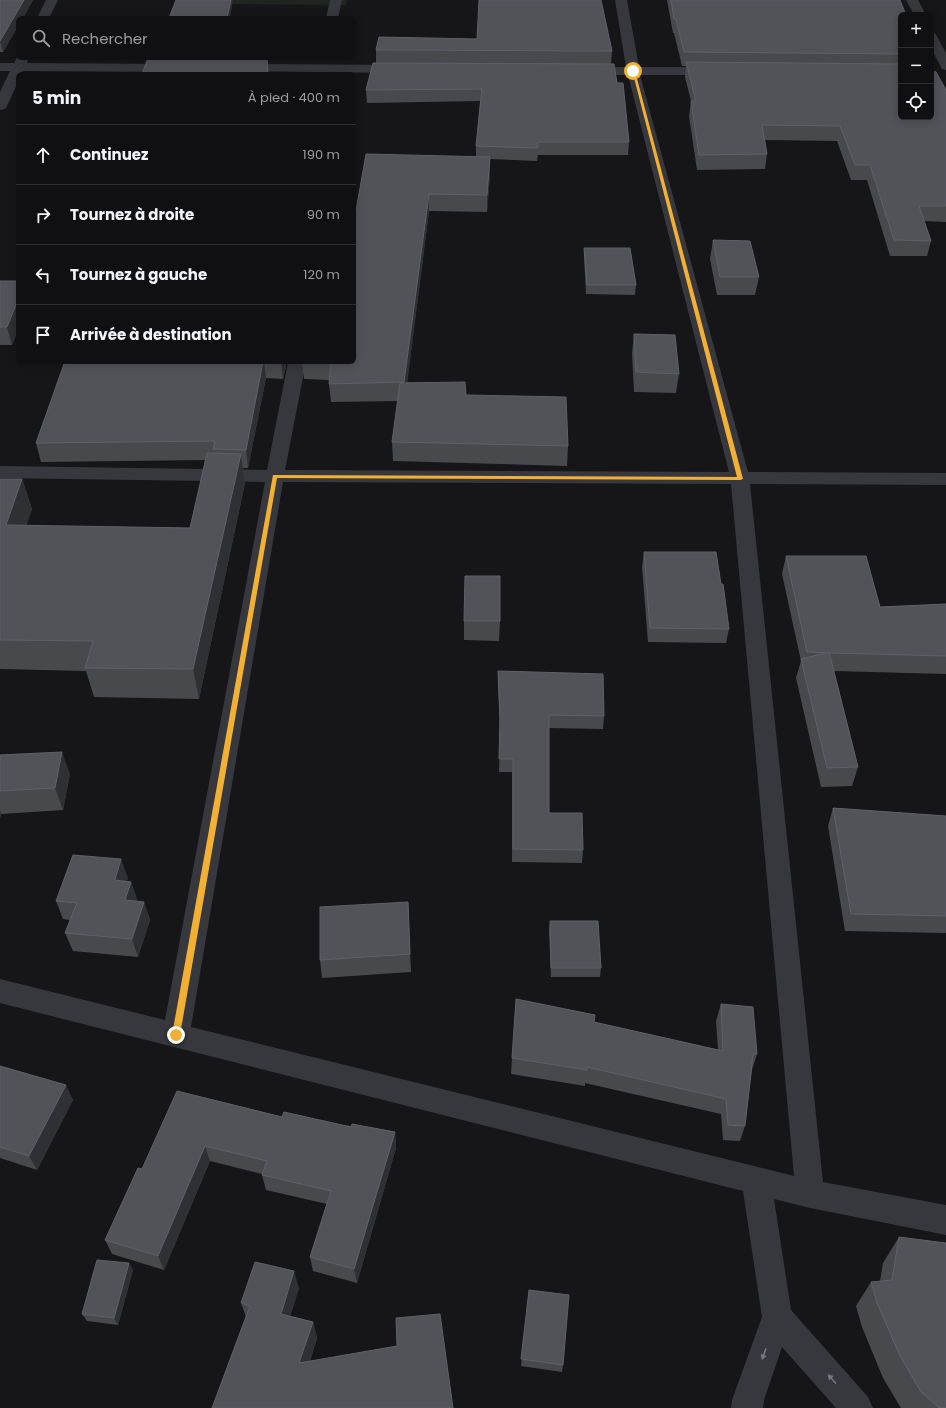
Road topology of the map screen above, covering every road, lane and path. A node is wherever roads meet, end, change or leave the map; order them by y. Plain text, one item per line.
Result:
1 (52, 0) edge
2 (336, 0) edge
3 (621, 0) edge
4 (912, 0) edge
5 (918, 12) edge
6 (44, 16) edge
7 (332, 16) edge
8 (934, 44) edge
9 (20, 63) edge
10 (321, 67) edge
11 (0, 68) edge
12 (185, 68) edge
13 (224, 68) edge
14 (414, 69) edge
15 (570, 70) edge
16 (633, 71) junction
17 (944, 71) edge
18 (728, 72) edge
19 (0, 106) edge
20 (297, 364) edge
21 (0, 472) edge
22 (275, 476) junction
23 (740, 479) junction
24 (946, 479) edge
25 (0, 990) edge
26 (176, 1035) junction
27 (756, 1180) junction
28 (810, 1194) junction
29 (946, 1220) edge
30 (777, 1317) junction
31 (747, 1408) edge
32 (857, 1408) edge

1 - 6 street
2 - 7 street
3 - 16 street
4 - 5 street
8 - 17 street
9 - 11 street
9 - 12 street
9 - 19 street
10 - 13 street
10 - 14 street
15 - 16 street
16 - 18 street
16 - 23 street
20 - 22 street
21 - 22 street
22 - 23 street
22 - 26 street
23 - 24 street
23 - 28 street
25 - 26 street
26 - 27 street
27 - 28 street
27 - 30 street
28 - 29 street
30 -> 31 street
32 -> 30 street

